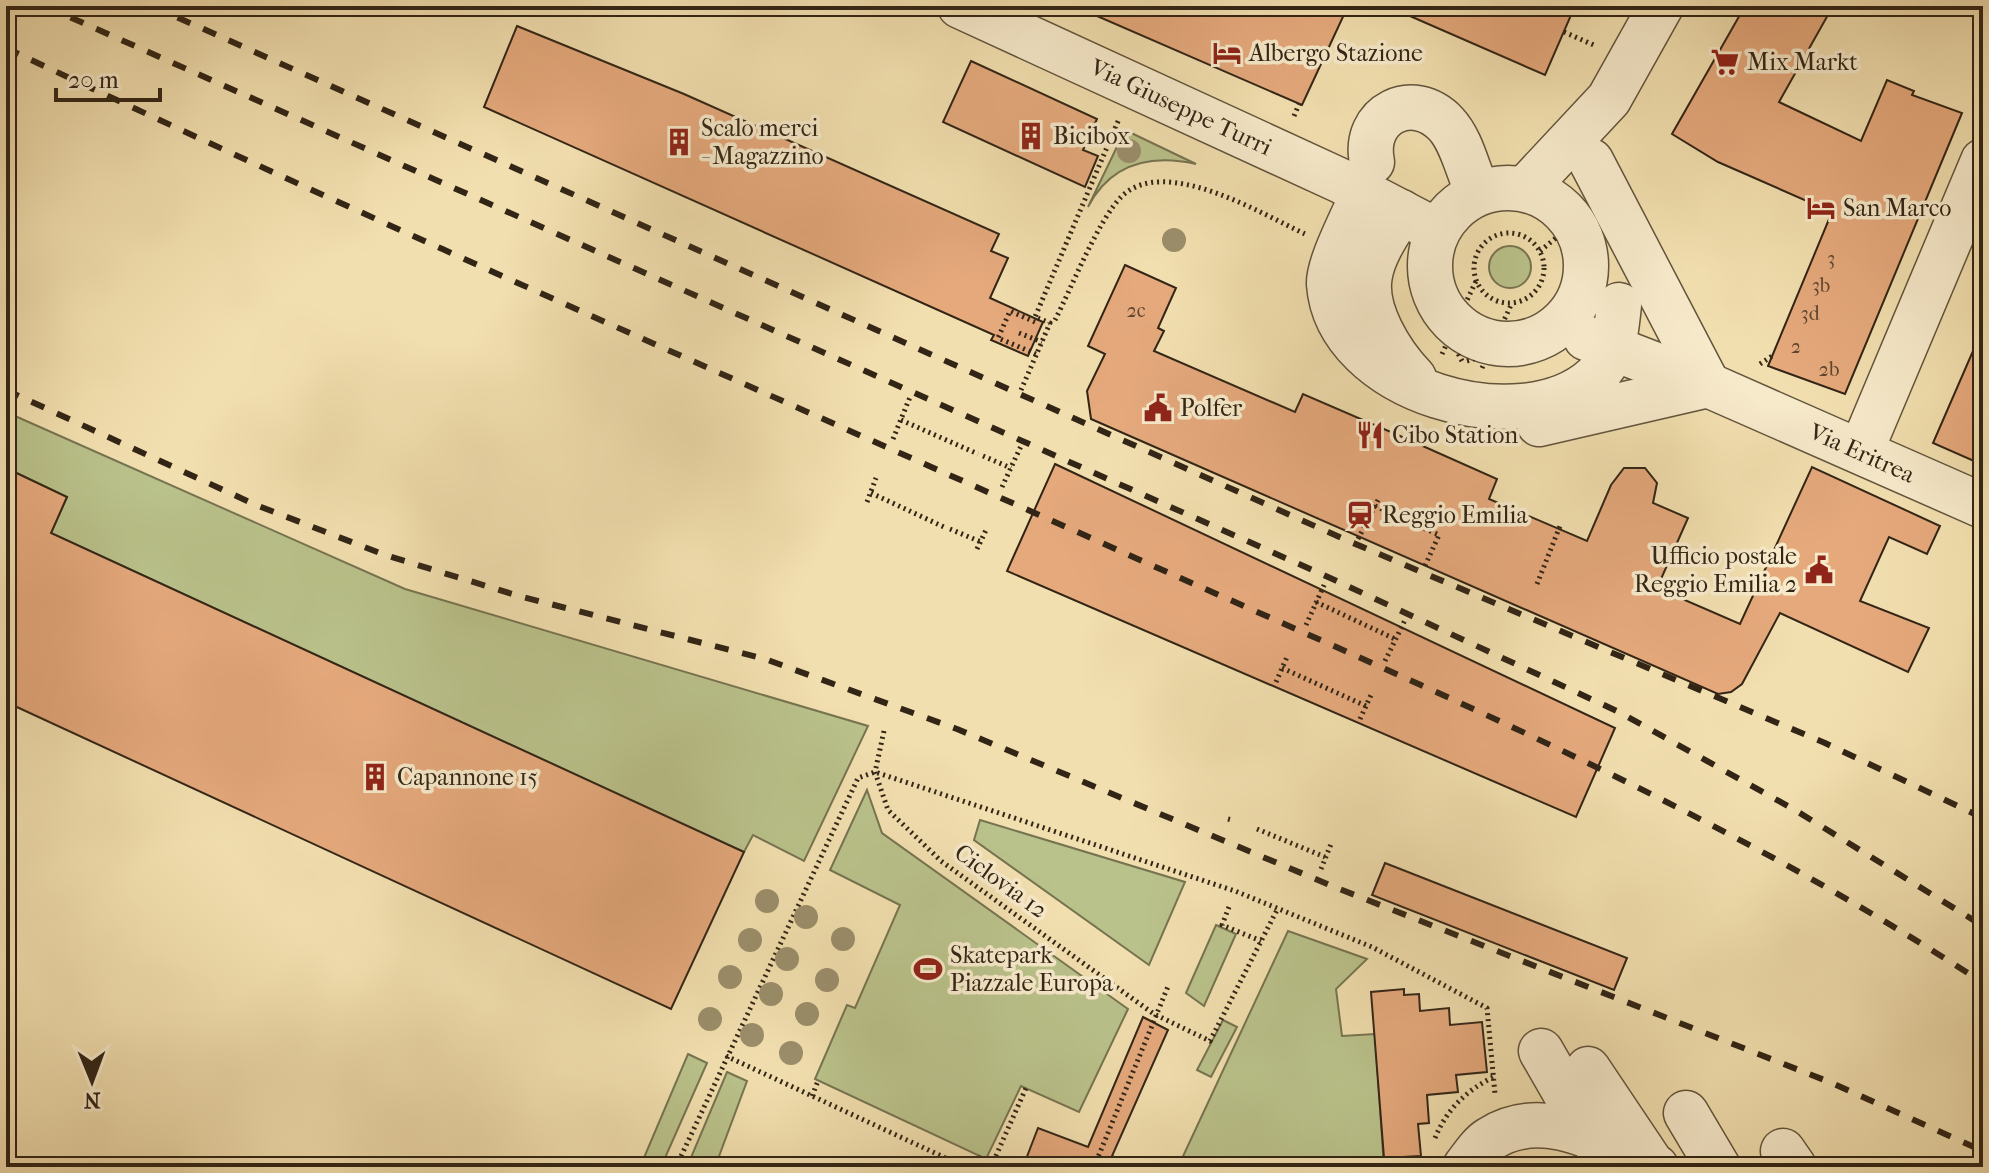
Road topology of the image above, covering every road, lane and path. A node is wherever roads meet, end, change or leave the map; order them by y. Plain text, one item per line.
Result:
1 (1661, 6) edge
2 (978, 10) edge
3 (1564, 32) dead end
4 (1596, 46) dead end
5 (1609, 99) junction
6 (1120, 118) dead end
7 (1591, 161) junction
8 (1983, 161) edge
9 (1525, 189) junction
10 (1478, 193) junction
11 (1401, 212) junction
12 (1313, 238) dead end
13 (1580, 241) junction
14 (1476, 281) junction
15 (1512, 303) junction
16 (1619, 305) junction
17 (1055, 320) dead end
18 (1035, 322) dead end
19 (1550, 331) junction
20 (1019, 333) dead end
21 (1042, 342) junction
22 (1613, 348) junction
23 (1468, 349) junction
24 (1036, 354) junction
25 (1772, 356) dead end
26 (1735, 384) junction
27 (1021, 390) dead end
28 (910, 397) dead end
29 (1444, 401) junction
30 (901, 420) junction
31 (893, 439) dead end
32 (1021, 446) dead end
33 (1861, 451) junction
34 (1011, 468) junction
35 (876, 478) dead end
36 (1002, 487) dead end
37 (871, 493) junction
38 (867, 502) dead end
39 (1983, 506) edge
40 (1560, 526) dead end
41 (987, 528) dead end
42 (1358, 539) dead end
43 (981, 542) junction
44 (977, 549) dead end
45 (1424, 568) dead end
46 (1325, 583) dead end
47 (1537, 584) dead end
48 (1316, 602) junction
49 (1406, 618) dead end
50 (1306, 625) dead end
51 (1395, 639) junction
52 (1287, 657) dead end
53 (1385, 661) dead end
54 (1282, 668) junction
55 (1276, 682) dead end
56 (1371, 695) dead end
57 (1366, 706) junction
58 (1360, 719) dead end
59 (884, 731) dead end
60 (875, 772) junction
61 (1257, 829) dead end
62 (1331, 844) dead end
63 (1325, 857) junction
64 (1321, 869) dead end
65 (1229, 907) dead end
66 (1278, 908) junction
67 (1261, 941) junction
68 (1169, 984) dead end
69 (1154, 1014) junction
70 (1541, 1051) dead end
71 (726, 1056) junction
72 (1588, 1069) dead end
73 (818, 1081) dead end
74 (1026, 1088) dead end
75 (1637, 1090) dead end
76 (812, 1096) junction
77 (1709, 1135) edge
78 (1591, 1138) junction
79 (1484, 1147) edge
80 (941, 1156) junction
81 (981, 1156) dead end
82 (1777, 1162) edge
83 (676, 1167) edge
84 (936, 1167) edge
85 (965, 1167) edge
86 (975, 1167) edge
87 (991, 1167) edge
88 (1094, 1167) edge
89 (1437, 1167) edge
90 (1665, 1167) edge

1 - 5 street
2 - 11 street, Via Giuseppe Turri
3 - 4 path
5 - 7 street
5 - 9 street
6 - 21 path
7 - 13 street
7 - 26 street
8 - 33 street
9 - 10 street
9 - 13 street
10 - 11 street
10 - 11 street
11 - 23 street
11 - 29 street
12 - 17 path
13 - 16 street
13 - 19 street
14 - 15 path
14 - 15 path
14 - 23 path
15 - 23 path
16 - 22 street
16 - 26 street
18 - 24 path
19 - 22 street, Via Eritrea
19 - 23 street
20 - 21 path
21 - 24 path
22 - 26 street, Via Eritrea
22 - 29 street
24 - 27 path
25 - 26 path
26 - 29 street
26 - 33 street, Via Eritrea
28 - 30 path
30 - 31 path
30 - 34 path
32 - 34 path
33 - 39 street, Via Eritrea
34 - 36 path
35 - 37 path
37 - 38 path
37 - 43 path
40 - 47 path
41 - 43 path
42 - 45 path
43 - 44 path
46 - 48 path
48 - 50 path
48 - 51 path
49 - 51 path
51 - 53 path
52 - 54 path
54 - 55 path
54 - 57 path
56 - 57 path
57 - 58 path
59 - 60 path
60 - 66 path, Ciclovia 12
60 - 69 path, Ciclovia 12
60 - 71 path
61 - 63 path
62 - 63 path
63 - 64 path
65 - 67 path
66 - 67 path
66 - 79 path, Ciclovia 12
67 - 69 path, Ciclovia 12
68 - 69 path
69 - 88 path
70 - 78 street
71 - 76 path
71 - 83 path
72 - 90 street
73 - 76 path
74 - 87 path
75 - 90 street
76 - 80 path
77 - 82 street
78 - 79 street
78 - 90 street
79 - 89 street
80 - 84 path
80 - 85 path
81 - 86 path

